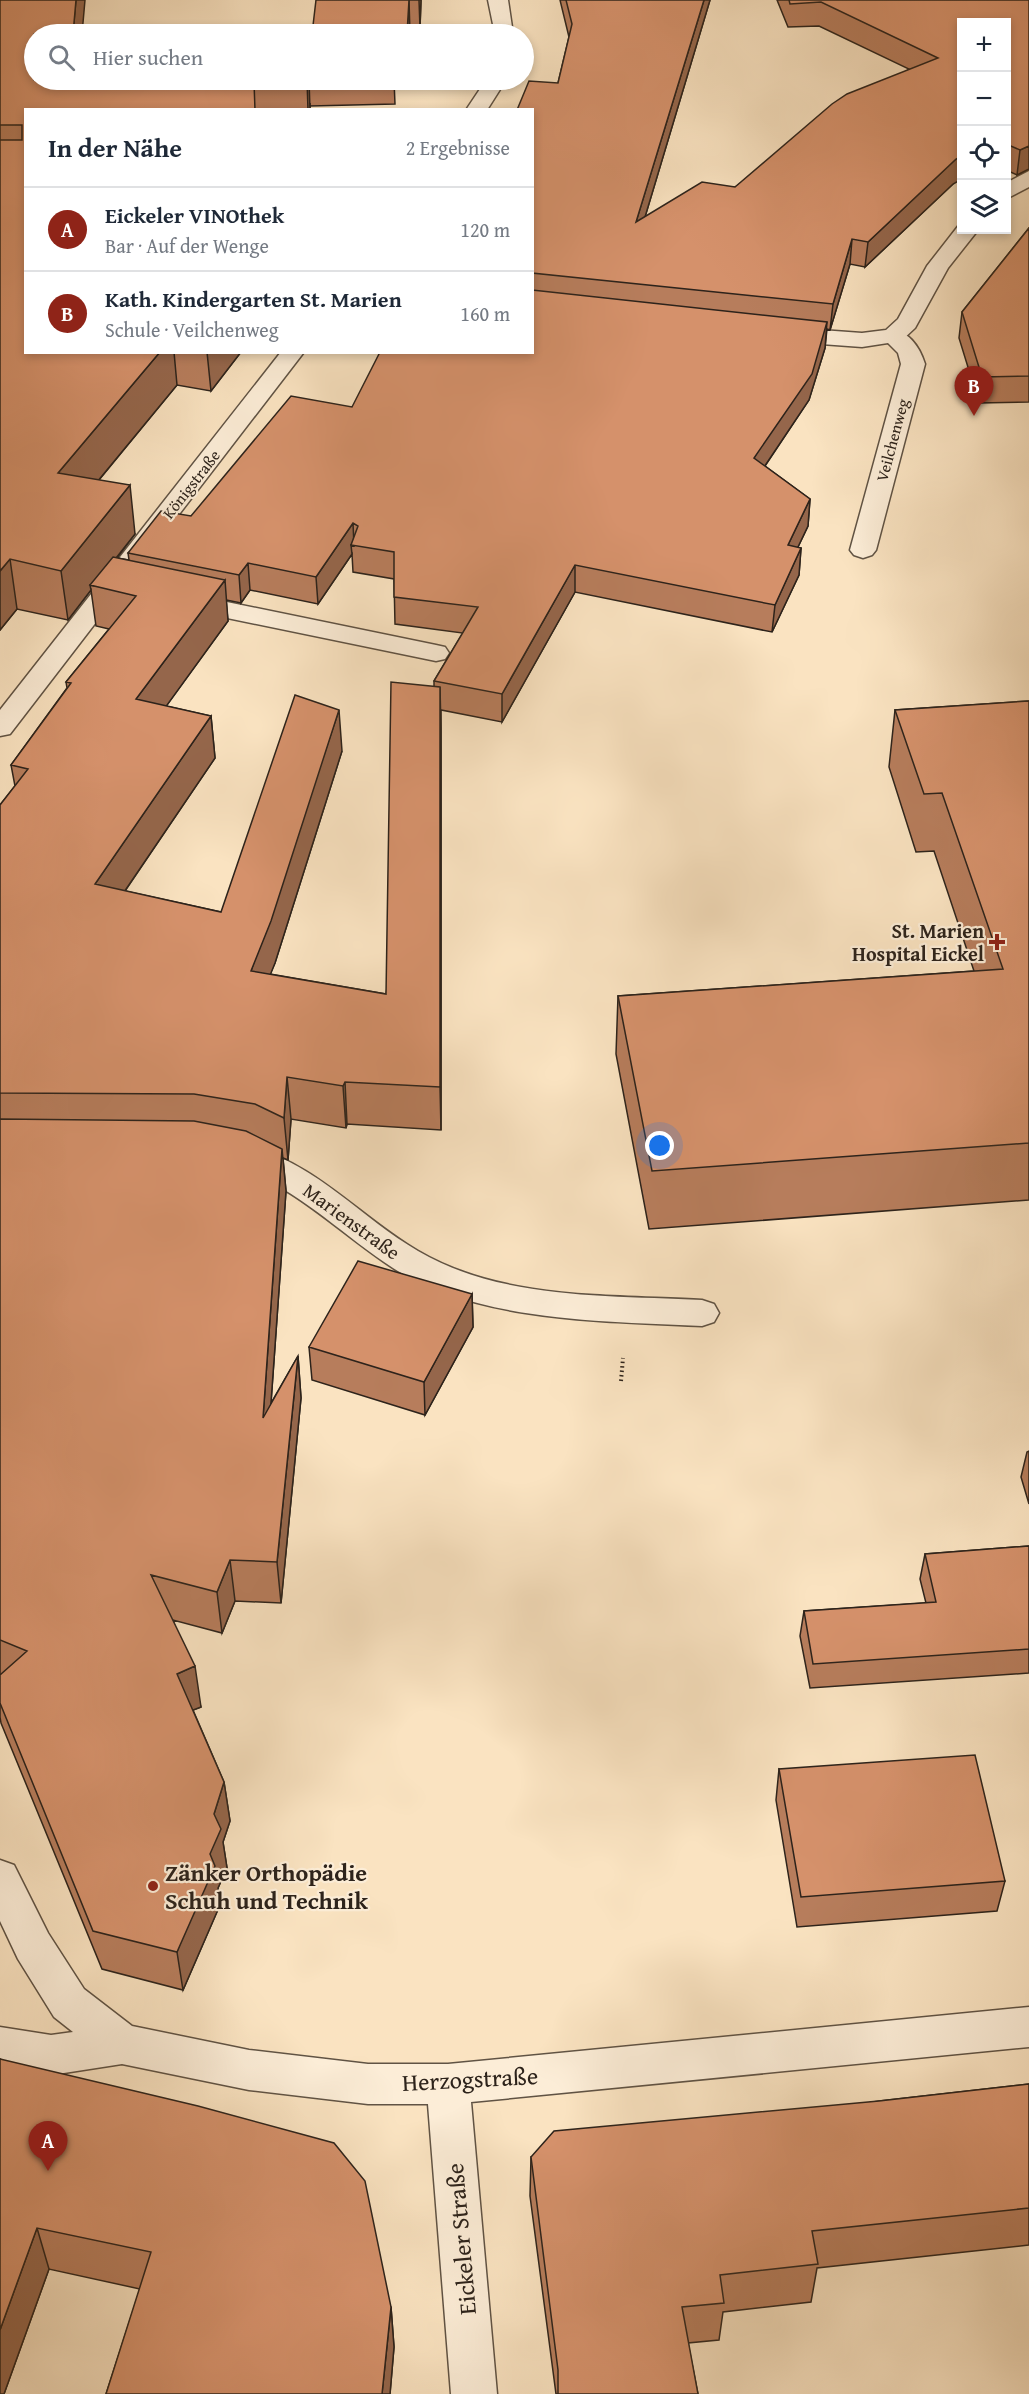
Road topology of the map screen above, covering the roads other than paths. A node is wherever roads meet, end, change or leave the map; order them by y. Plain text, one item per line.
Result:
1 (498, 0) edge
2 (502, 24) edge
3 (489, 90) edge
4 (477, 108) edge
5 (1029, 177) edge
6 (1011, 190) edge
7 (964, 234) edge
8 (755, 331) edge
9 (893, 336) junction
10 (292, 354) edge
11 (863, 550) dead end
12 (134, 591) junction
13 (436, 653) dead end
14 (0, 728) edge
15 (219, 1153) edge
16 (702, 1313) dead end
17 (0, 1879) edge
18 (1029, 2027) edge
19 (122, 2044) junction
20 (0, 2047) edge
21 (448, 2084) junction
22 (474, 2394) edge

1 - 2 street
3 - 4 street
5 - 6 street
7 - 9 street
8 - 9 street
9 - 11 street, Veilchenweg
10 - 12 street, Königstraße
12 - 13 street
12 - 14 street, Königstraße
15 - 16 street, Marienstraße
17 - 19 street, Herzogstraße
18 - 21 street, Herzogstraße
19 - 20 street
19 - 21 street, Herzogstraße
21 - 22 street, Eickeler Straße

